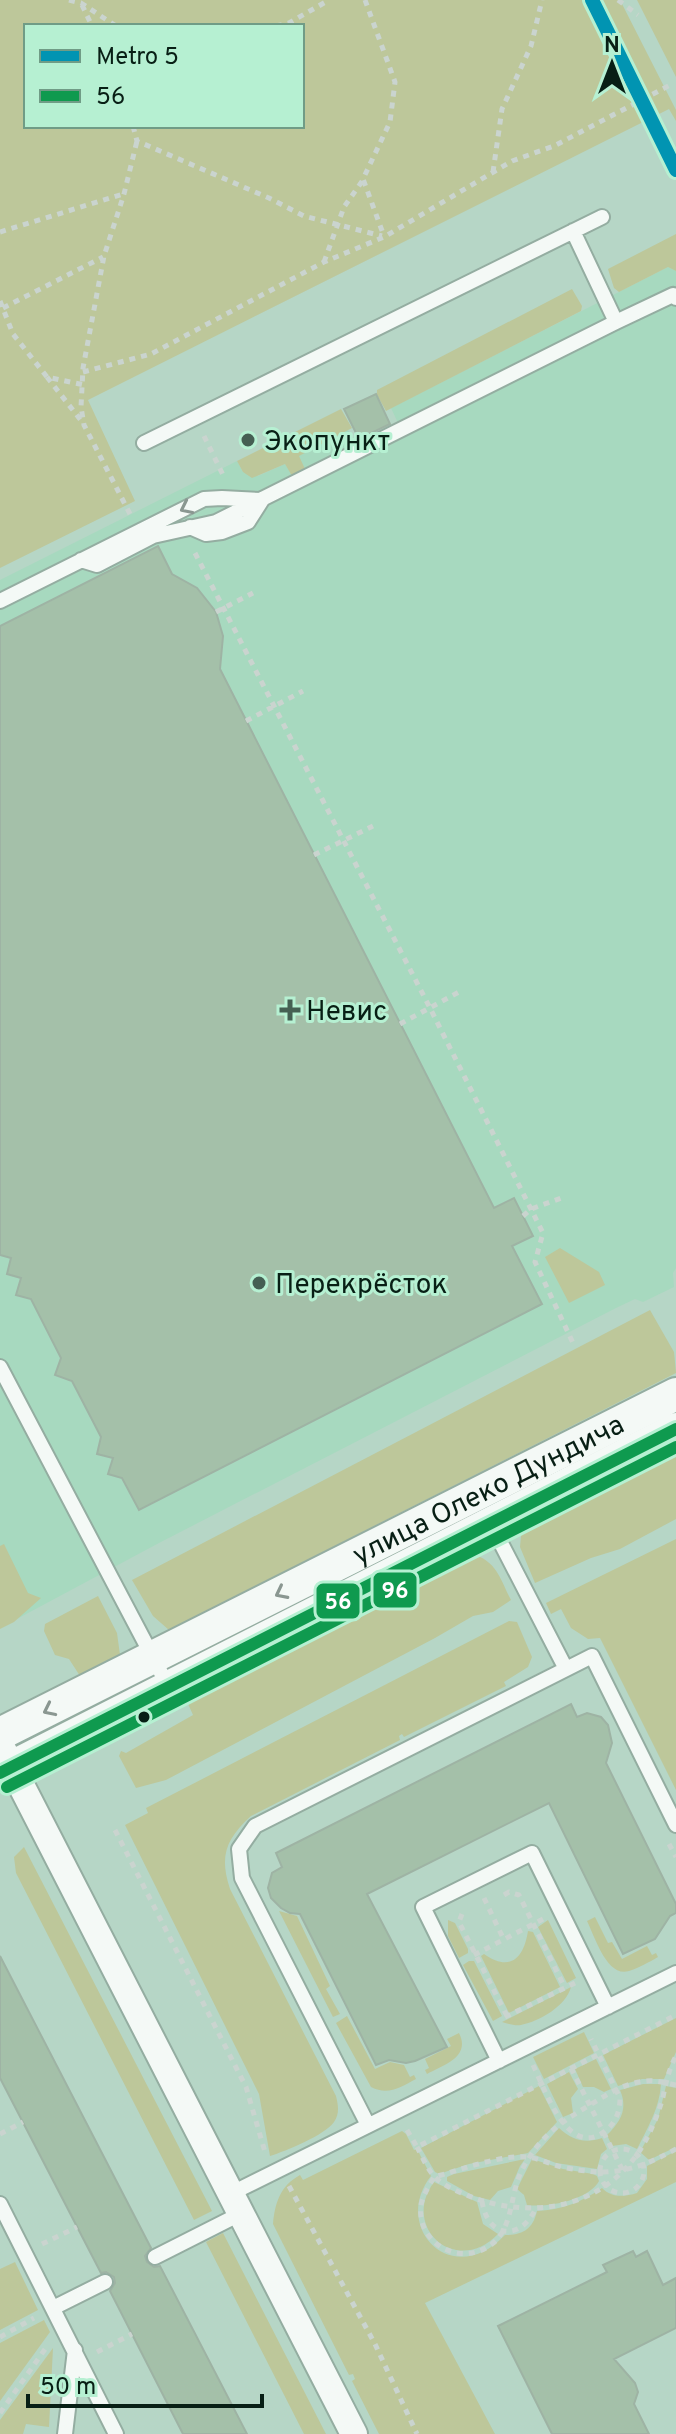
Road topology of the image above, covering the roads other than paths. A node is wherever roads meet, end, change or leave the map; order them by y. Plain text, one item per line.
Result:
1 (602, 217) dead end
2 (573, 231) junction
3 (676, 298) edge
4 (616, 322) junction
5 (144, 443) dead end
6 (262, 500) junction
7 (81, 560) junction
8 (0, 601) edge
9 (0, 1367) edge
10 (676, 1394) edge
11 (676, 1429) edge
12 (483, 1509) junction
13 (152, 1658) junction
14 (566, 1669) junction
15 (168, 1686) junction
16 (0, 1734) edge
17 (4, 1761) edge
18 (676, 1825) edge
19 (676, 1973) edge
20 (608, 2007) junction
21 (499, 2061) junction
22 (368, 2125) junction
23 (237, 2203) junction
24 (0, 2204) edge
25 (155, 2257) dead end
26 (105, 2282) dead end
27 (53, 2308) junction
28 (78, 2355) junction
29 (65, 2434) edge
30 (116, 2434) edge
31 (354, 2434) edge

1 - 2 lane
2 - 4 lane
2 - 5 lane
3 - 4 lane
4 - 6 lane
6 - 7 lane
6 -> 7 lane
7 - 8 lane
9 - 13 lane
10 - 12 street, улица Олеко Дундича
11 - 12 street, улица Олеко Дундича
12 -> 13 street, улица Олеко Дундича
12 - 14 lane
12 - 15 street, улица Олеко Дундича
13 - 15 lane
13 -> 16 street, улица Олеко Дундича
14 - 18 lane
14 - 22 lane
15 - 17 street, улица Олеко Дундича
17 - 23 street
19 - 20 lane
20 - 21 lane
20 - 21 lane
21 - 22 lane
22 - 23 lane
23 - 25 lane
23 - 31 street
24 - 27 lane
26 - 27 lane
27 - 28 lane
28 - 29 lane
28 - 30 lane

